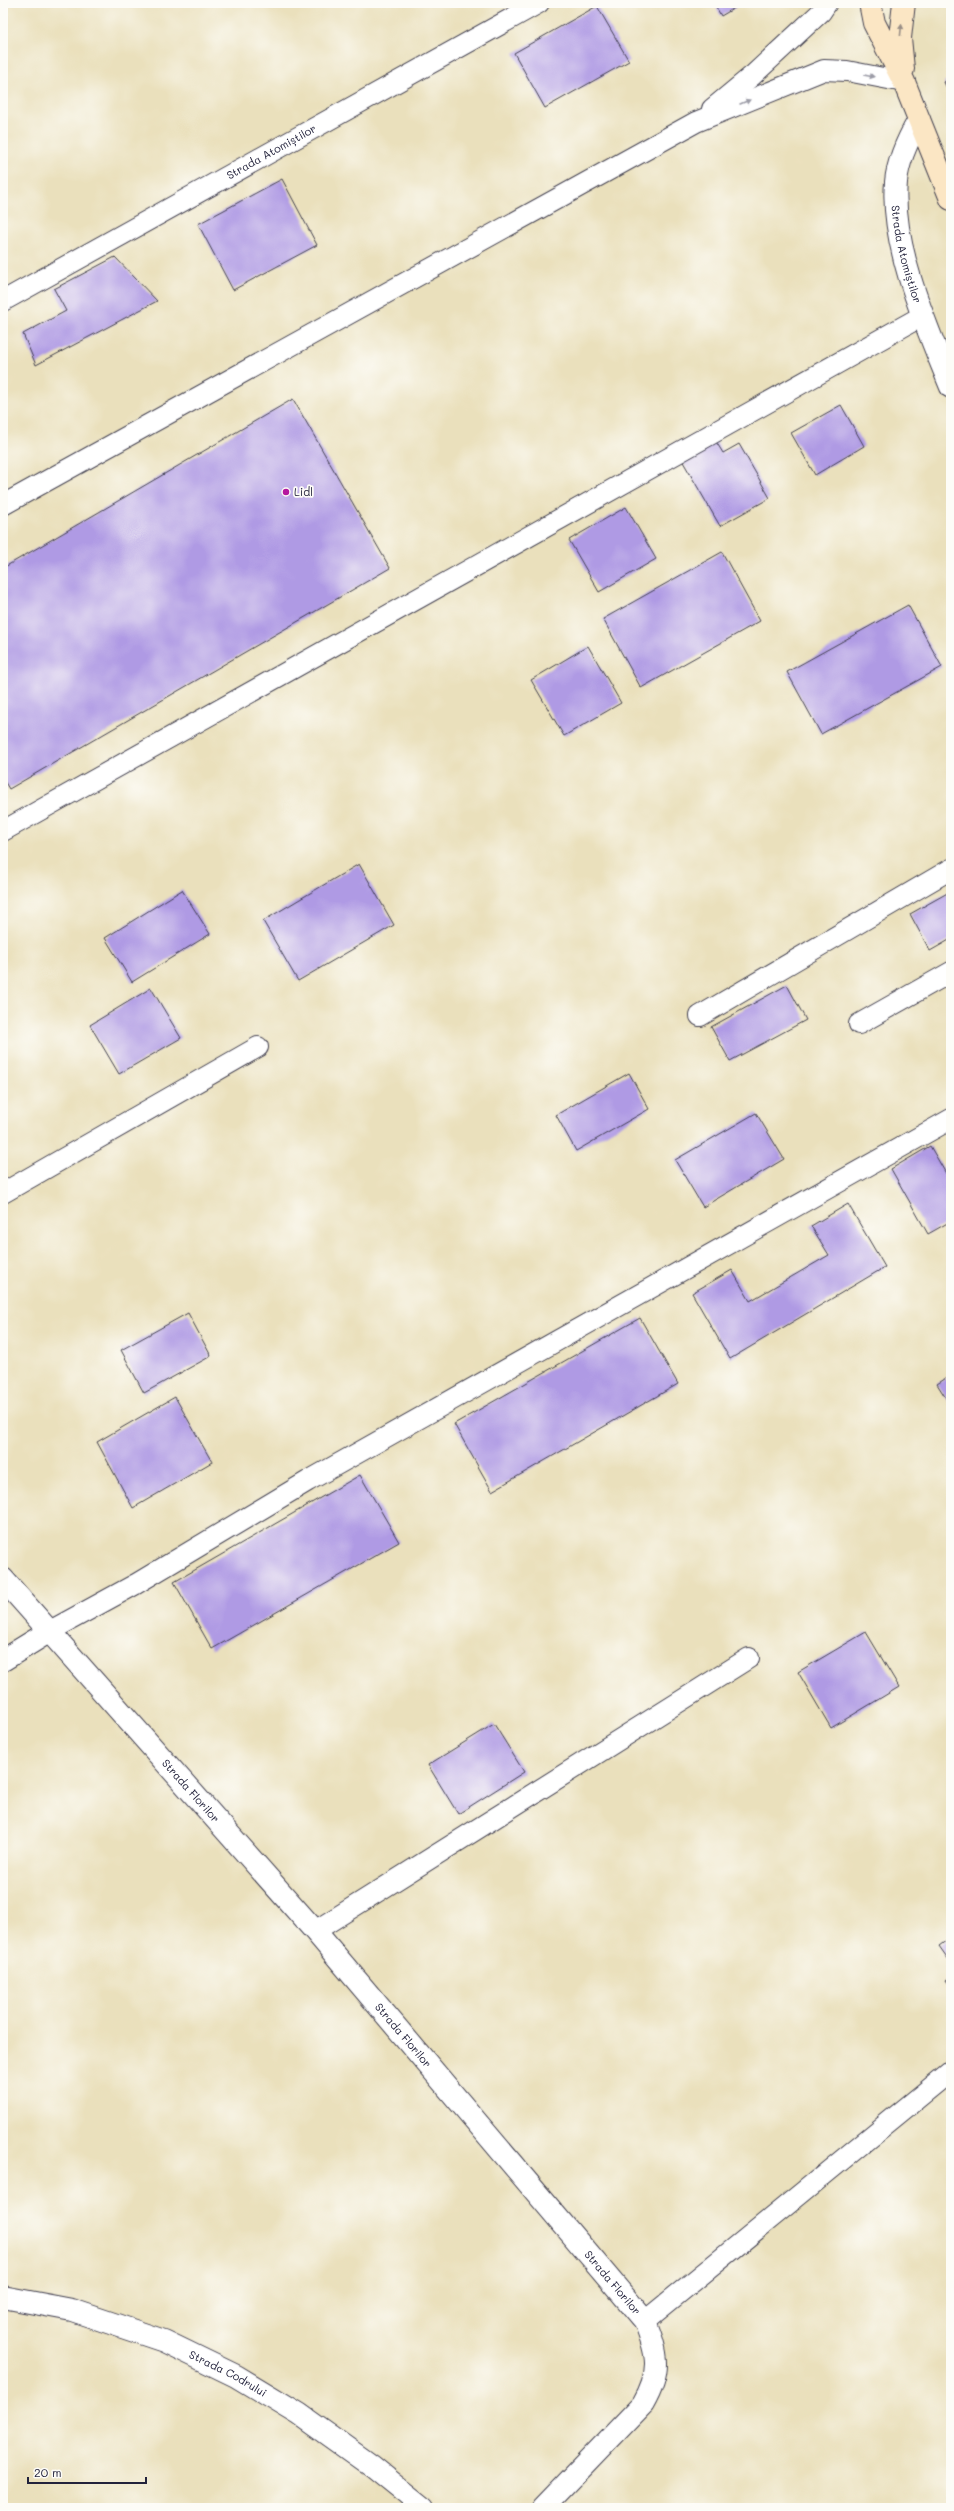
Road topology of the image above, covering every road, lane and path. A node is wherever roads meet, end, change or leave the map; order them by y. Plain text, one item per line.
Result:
1 (539, 3) edge
2 (827, 3) edge
3 (870, 3) edge
4 (904, 3) edge
5 (904, 82) junction
6 (919, 120) junction
7 (696, 122) junction
8 (951, 199) edge
9 (3, 301) edge
10 (922, 316) junction
11 (951, 387) edge
12 (3, 505) edge
13 (3, 831) edge
14 (951, 869) edge
15 (951, 972) edge
16 (700, 1016) dead end
17 (859, 1024) dead end
18 (258, 1047) dead end
19 (951, 1119) edge
20 (3, 1193) edge
21 (3, 1579) edge
22 (50, 1631) junction
23 (749, 1658) dead end
24 (3, 1660) edge
25 (315, 1931) junction
26 (951, 2071) edge
27 (3, 2297) edge
28 (645, 2320) junction
29 (424, 2508) edge
30 (544, 2508) edge

1 - 9 lane, Strada Atomiștilor
2 - 7 lane
3 - 5 main road
5 -> 4 main road
5 - 6 main road
7 -> 5 lane
6 - 8 main road
6 - 10 street, Strada Atomiștilor
7 - 12 lane
10 - 11 street, Strada Atomiștilor
10 - 13 lane
14 - 16 lane
15 - 17 lane
18 - 20 lane
19 - 22 lane
21 - 22 street, Strada Florilor
22 - 24 street
22 - 25 street, Strada Florilor
23 - 25 lane
25 - 28 street, Strada Florilor
26 - 28 lane
27 - 29 street, Strada Codrului
28 - 30 street, Strada Florilor

